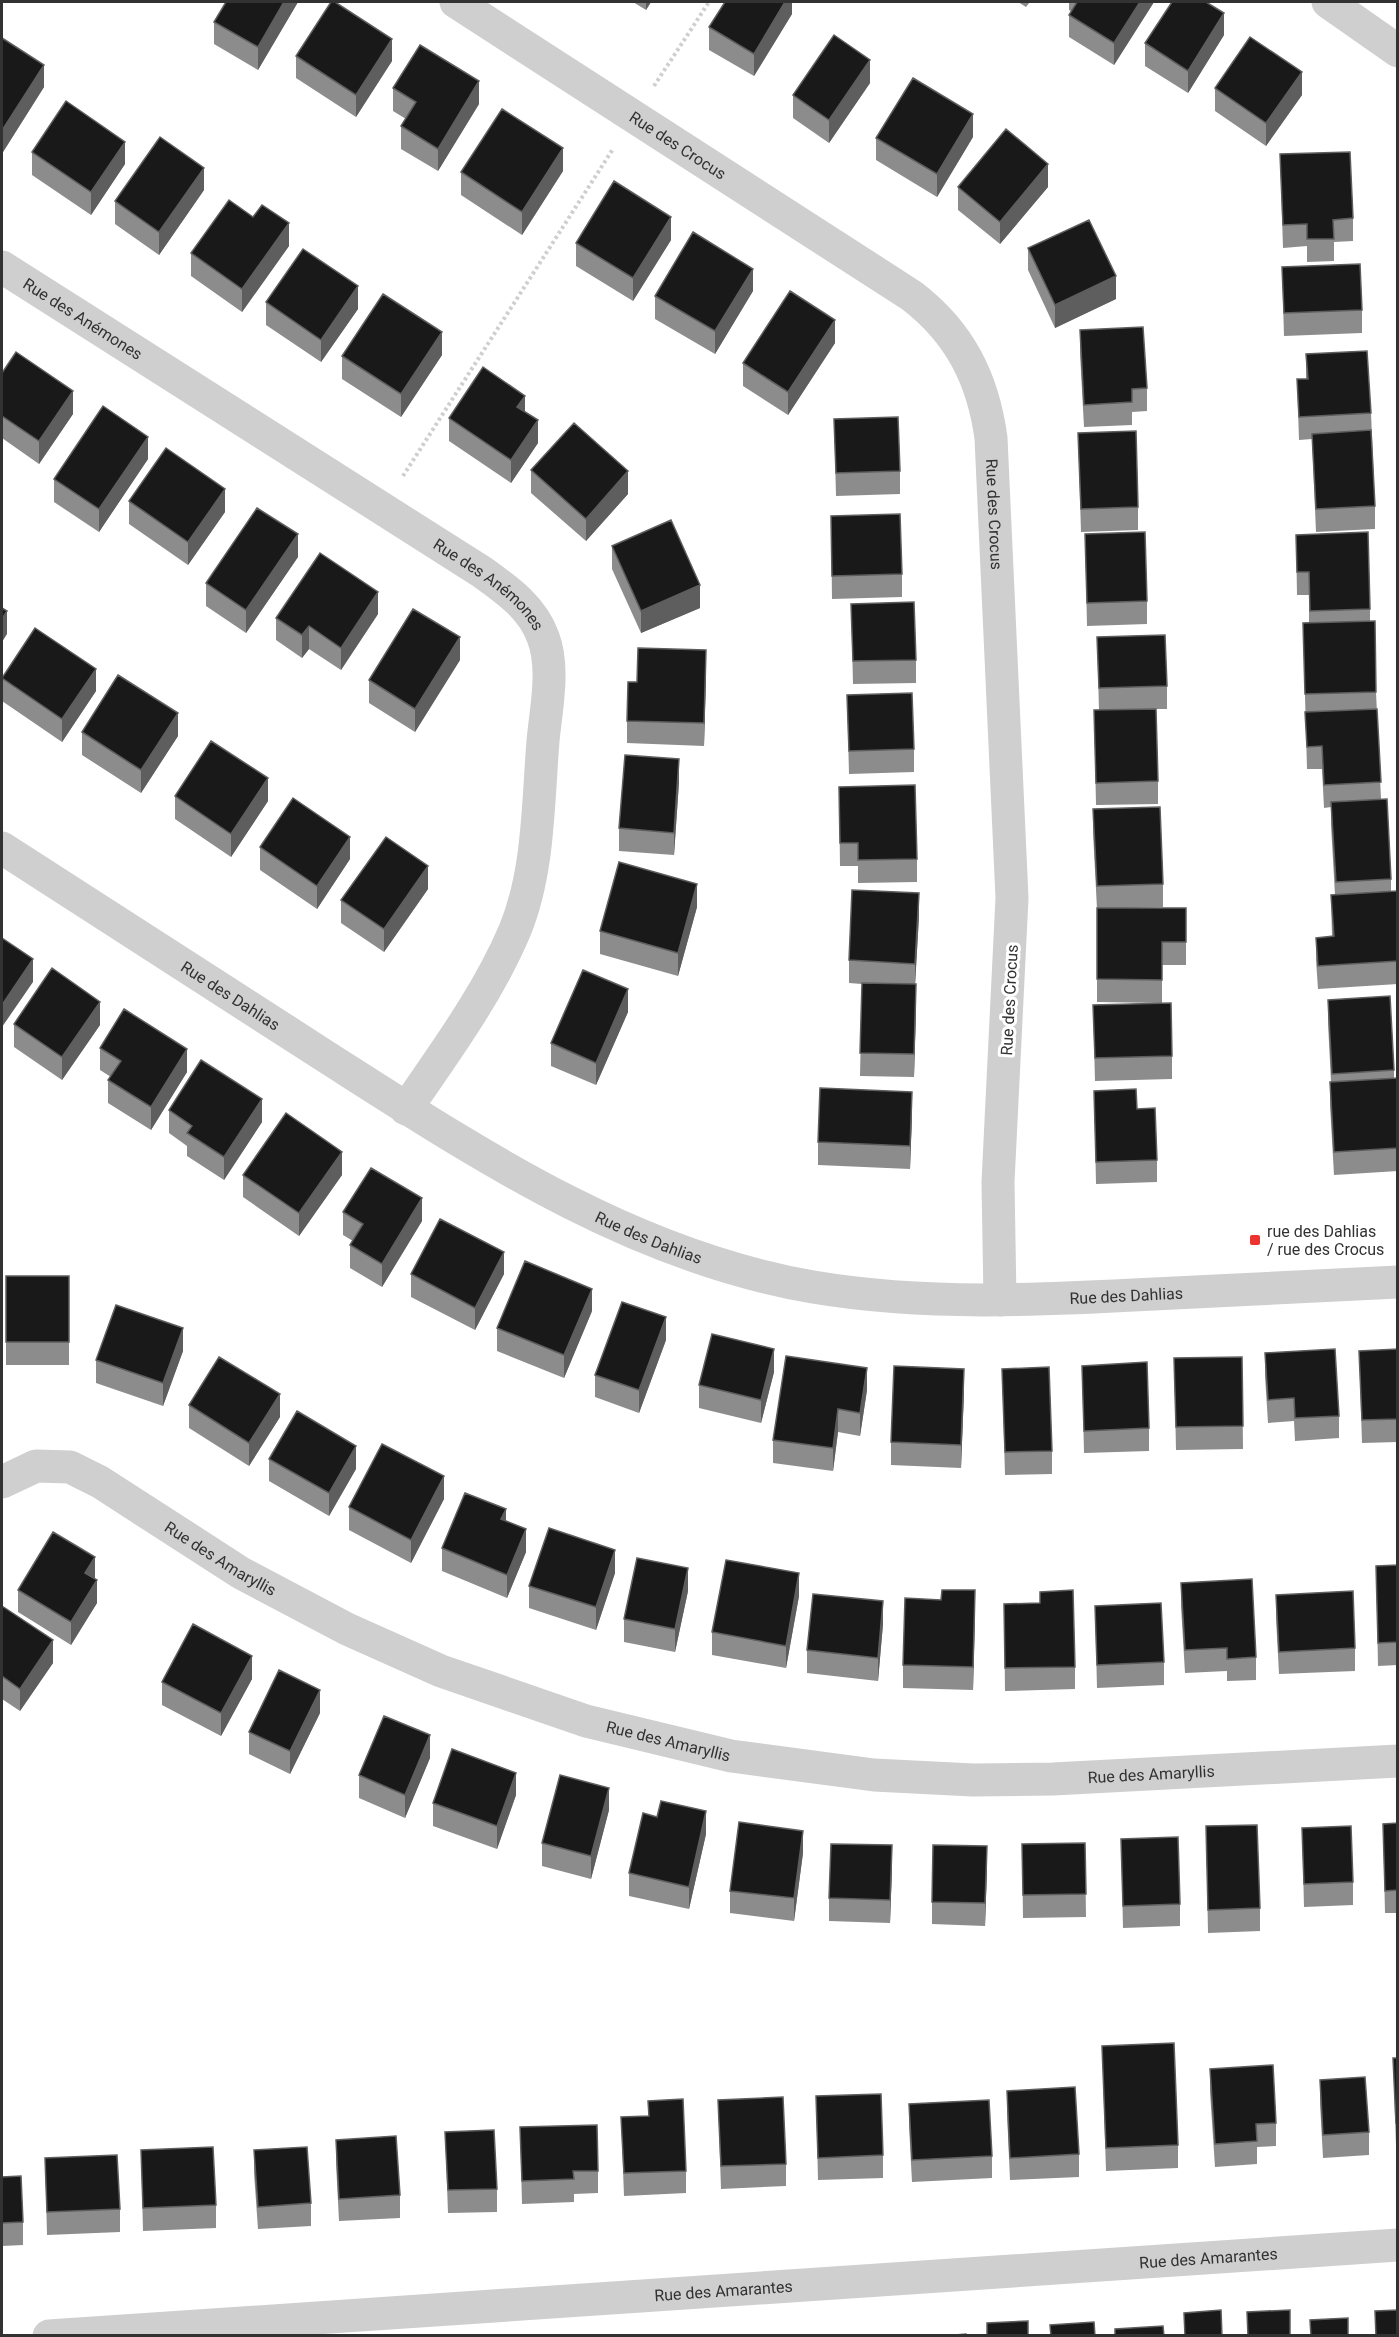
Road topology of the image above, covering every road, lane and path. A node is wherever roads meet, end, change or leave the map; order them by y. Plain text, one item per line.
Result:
1 (456, 2) edge
2 (709, 2) edge
3 (1328, 2) edge
4 (1398, 51) edge
5 (651, 92) dead end
6 (619, 140) dead end
7 (2, 267) edge
8 (398, 484) dead end
9 (2, 848) edge
10 (406, 1108) junction
11 (1398, 1282) edge
12 (1000, 1300) junction
13 (2, 1482) edge
14 (1398, 1761) edge
15 (1398, 2245) edge
16 (49, 2336) edge

1 - 12 street, Rue des Crocus
2 - 5 path
3 - 4 street
6 - 8 path
7 - 10 street, Rue des Anémones
9 - 10 street, Rue des Dahlias
10 - 12 street, Rue des Dahlias
11 - 12 street, Rue des Dahlias
13 - 14 street, Rue des Amaryllis
15 - 16 street, Rue des Amarantes

